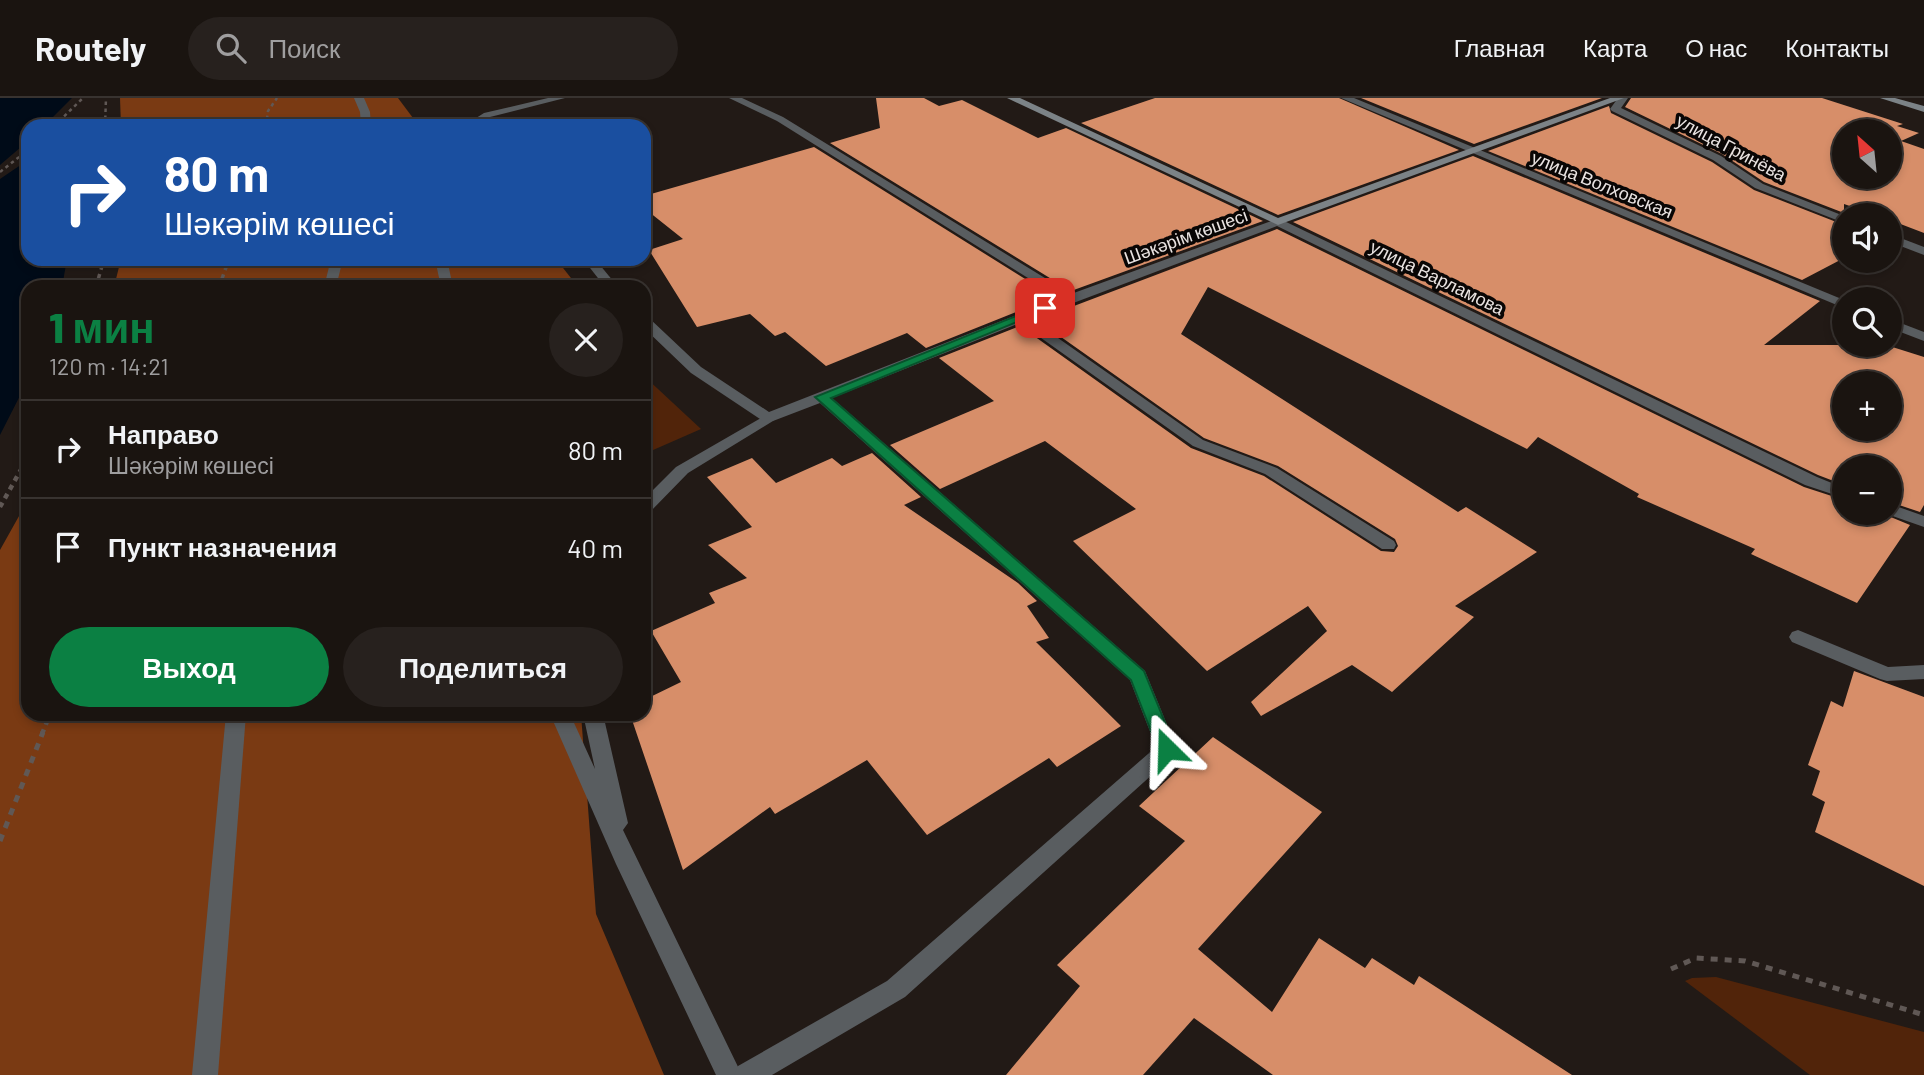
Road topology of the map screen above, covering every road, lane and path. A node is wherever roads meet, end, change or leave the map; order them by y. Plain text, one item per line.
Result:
1 (83, 98) edge
2 (106, 98) edge
3 (277, 98) edge
4 (359, 98) edge
5 (560, 98) edge
6 (734, 98) edge
7 (1012, 98) edge
8 (1346, 98) edge
9 (1621, 98) edge
10 (1885, 98) edge
11 (1924, 110) edge
12 (61, 119) edge
13 (105, 119) edge
14 (267, 119) edge
15 (366, 119) edge
16 (481, 119) edge
17 (1473, 151) junction
18 (21, 156) edge
19 (0, 172) edge
20 (1832, 215) edge
21 (1279, 222) junction
22 (1902, 243) edge
23 (1924, 251) edge
24 (594, 266) edge
25 (606, 280) edge
26 (1070, 299) junction
27 (1832, 299) edge
28 (1021, 318) junction
29 (651, 328) edge
30 (1902, 328) edge
31 (1924, 337) edge
32 (822, 397) junction
33 (768, 418) junction
34 (21, 470) edge
35 (1832, 489) edge
36 (651, 501) edge
37 (0, 507) edge
38 (1902, 514) edge
39 (1924, 522) edge
40 (1388, 545) dead end
41 (1798, 637) dead end
42 (1924, 672) edge
43 (47, 721) edge
44 (235, 721) edge
45 (563, 721) edge
46 (595, 721) edge
47 (0, 841) edge
48 (627, 864) junction
49 (1671, 969) dead end
50 (1924, 1015) edge
51 (205, 1075) edge
52 (729, 1075) edge
53 (747, 1075) edge

1 - 12 path
2 - 13 path
3 - 14 path
4 - 15 street
5 - 16 street
6 - 26 street
7 - 21 street, улица Варламова
8 - 17 street, улица Волховская
9 - 17 street, Шәкәрім көшесі
9 - 20 street, улица Гринёва
10 - 11 street
17 - 21 street, Шәкәрім көшесі
17 - 27 street, улица Волховская
18 - 19 path
21 - 26 street, Шәкәрім көшесі
21 - 35 street, улица Варламова
22 - 23 street
24 - 25 street
26 - 28 street, Шәкәрім көшесі
28 - 32 street, Шәкәрім көшесі
28 - 40 street
29 - 33 street
30 - 31 street
32 - 33 street, Шәкәрім көшесі
32 - 53 street
33 - 36 street, Шәкәрім көшесі
34 - 37 path
38 - 39 street
41 - 42 street
43 - 47 path
44 - 51 street
45 - 48 street
46 - 48 street
48 - 52 street
49 - 50 path

